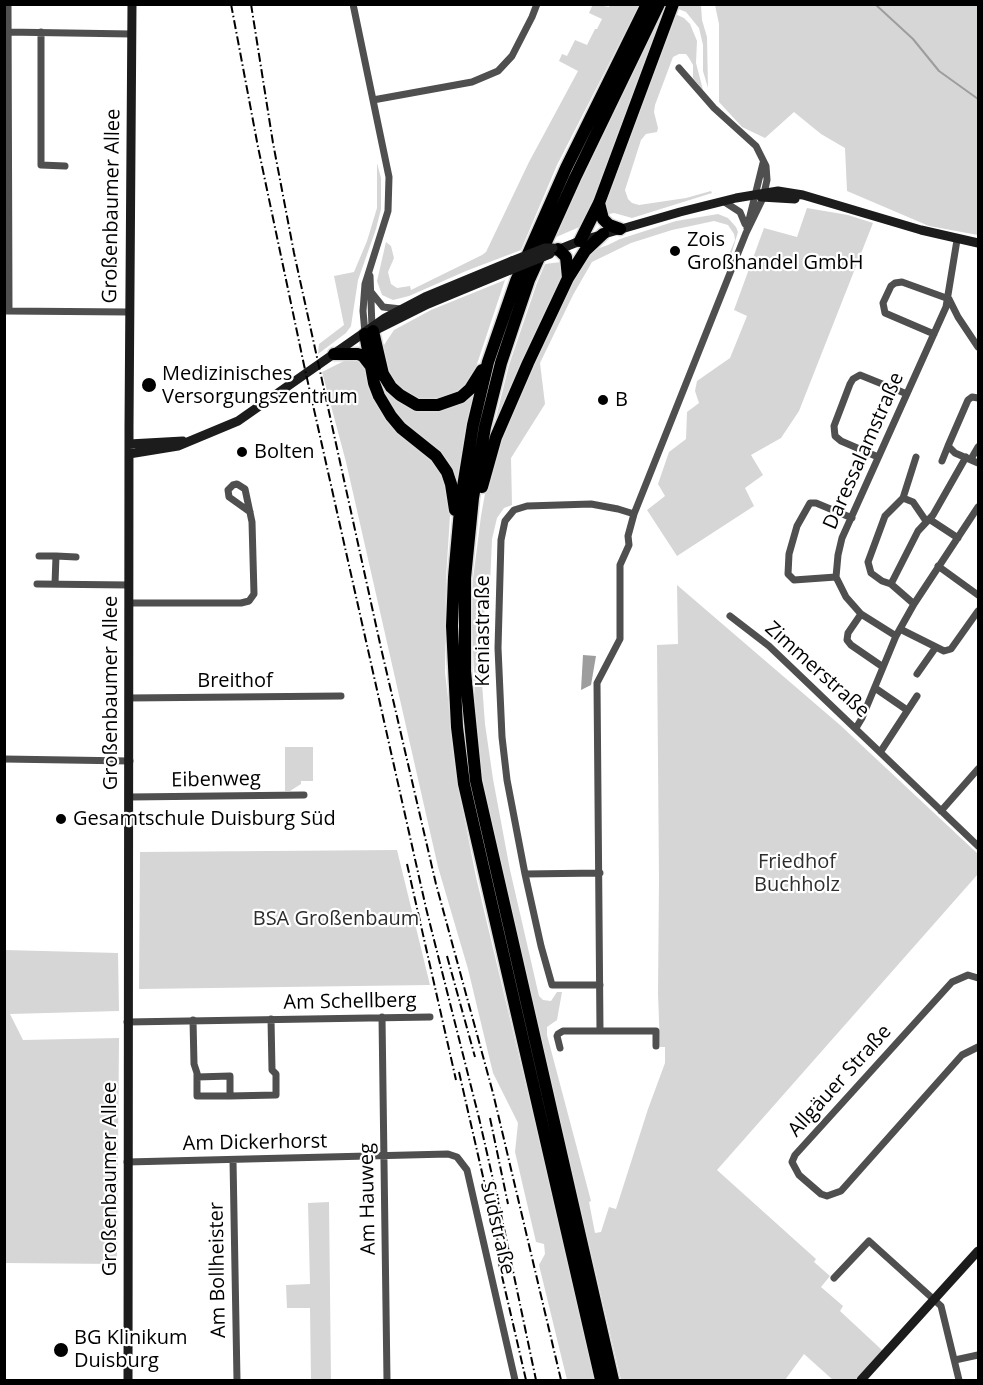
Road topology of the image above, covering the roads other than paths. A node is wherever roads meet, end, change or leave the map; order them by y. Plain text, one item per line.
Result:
1 (8, 4) edge
2 (132, 4) edge
3 (353, 4) edge
4 (537, 4) edge
5 (647, 4) edge
6 (659, 4) edge
7 (673, 4) edge
8 (6, 32) edge
9 (41, 32) junction
10 (132, 34) junction
11 (679, 68) dead end
12 (373, 100) junction
13 (65, 165) dead end
14 (761, 195) junction
15 (723, 201) junction
16 (599, 203) junction
17 (620, 229) junction
18 (746, 233) junction
19 (603, 234) junction
20 (957, 240) junction
21 (580, 241) junction
22 (978, 243) edge
23 (554, 250) junction
24 (511, 266) junction
25 (369, 271) junction
26 (568, 278) junction
27 (370, 291) junction
28 (949, 299) junction
29 (403, 309) junction
30 (7, 311) edge
31 (129, 312) junction
32 (370, 331) junction
33 (934, 334) junction
34 (978, 347) edge
35 (334, 354) junction
36 (488, 362) junction
37 (371, 367) junction
38 (906, 394) junction
39 (978, 398) edge
40 (948, 446) junction
41 (978, 447) edge
42 (129, 449) junction
43 (878, 457) junction
44 (916, 457) dead end
45 (969, 458) junction
46 (942, 461) dead end
47 (978, 463) edge
48 (903, 498) junction
49 (978, 508) edge
50 (250, 512) dead end
51 (634, 514) junction
52 (852, 518) junction
53 (927, 520) junction
54 (458, 526) junction
55 (958, 537) junction
56 (466, 552) junction
57 (39, 556) dead end
58 (56, 556) junction
59 (76, 557) dead end
60 (938, 566) junction
61 (837, 577) junction
62 (37, 584) dead end
63 (56, 584) junction
64 (891, 584) junction
65 (129, 585) junction
66 (978, 595) edge
67 (129, 603) junction
68 (914, 604) junction
69 (978, 612) edge
70 (861, 614) junction
71 (730, 616) dead end
72 (900, 629) junction
73 (896, 636) junction
74 (936, 647) junction
75 (883, 667) junction
76 (917, 674) dead end
77 (875, 688) junction
78 (341, 696) dead end
79 (917, 696) dead end
80 (129, 698) junction
81 (907, 710) junction
82 (856, 728) junction
83 (881, 751) junction
84 (4, 759) edge
85 (130, 761) junction
86 (978, 769) edge
87 (304, 795) dead end
88 (130, 797) junction
89 (941, 811) junction
90 (978, 846) edge
91 (600, 873) junction
92 (525, 874) junction
93 (978, 978) edge
94 (600, 985) junction
95 (382, 1017) junction
96 (430, 1017) dead end
97 (193, 1020) junction
98 (271, 1020) junction
99 (127, 1022) junction
100 (600, 1031) junction
101 (656, 1046) dead end
102 (978, 1047) edge
103 (560, 1048) dead end
104 (197, 1077) junction
105 (230, 1096) junction
106 (385, 1156) junction
107 (233, 1160) junction
108 (127, 1162) junction
109 (978, 1251) edge
110 (834, 1278) dead end
111 (934, 1300) junction
112 (978, 1356) edge
113 (955, 1360) junction
114 (128, 1380) edge
115 (237, 1380) edge
116 (387, 1380) edge
117 (515, 1380) edge
118 (601, 1380) edge
119 (613, 1380) edge
120 (861, 1380) edge
121 (959, 1380) edge

1 - 8 street
2 - 10 main road, Großenbaumer Allee
3 - 12 street
4 - 12 street
5 - 36 highway
6 - 56 highway
7 - 16 highway
8 - 9 street
8 - 30 street
9 - 10 street
9 - 13 street
10 - 31 main road, Großenbaumer Allee
11 - 14 street
12 - 25 street
14 - 15 main road
14 - 18 street
14 - 20 main road
15 - 17 main road
15 - 18 street
16 - 17 highway
16 - 21 highway
17 - 19 main road
18 - 51 street
19 - 21 main road
19 - 26 highway
20 - 22 main road
20 - 28 street, Daressalamstraße
21 - 23 main road
23 - 24 main road, bridge
23 - 26 highway
24 - 29 main road
24 - 32 main road
25 - 27 street
25 - 32 street
26 - 56 highway
27 - 29 street
27 - 32 street
28 - 33 street, Daressalamstraße
28 - 33 street
28 - 34 street
29 - 32 main road
30 - 31 street
31 - 42 main road, Großenbaumer Allee
32 - 35 main road
32 - 36 highway
32 - 37 highway
33 - 38 street, Daressalamstraße
35 - 37 highway
35 - 42 main road
36 - 54 highway
37 - 54 highway
38 - 43 street, Daressalamstraße
38 - 43 street
39 - 40 street
40 - 45 street
40 - 46 street
41 - 45 street
42 - 65 main road, Großenbaumer Allee
43 - 52 street, Daressalamstraße
44 - 48 street
45 - 47 street
45 - 53 street
48 - 53 street
48 - 64 street
49 - 55 street
50 - 67 street
51 - 91 street
51 - 92 street, Keniastraße
52 - 61 street, Daressalamstraße
52 - 61 street
53 - 55 street
53 - 64 street
54 - 118 highway
55 - 60 street
56 - 119 highway
57 - 58 street
58 - 59 street
58 - 63 street
60 - 66 street
60 - 68 street
61 - 70 street
62 - 63 street
63 - 65 street
64 - 68 street
65 - 67 main road, Großenbaumer Allee
67 - 80 main road, Großenbaumer Allee
68 - 72 street
69 - 74 street
70 - 73 street
70 - 75 street
71 - 82 street, Zimmerstraße
72 - 73 street
72 - 74 street
73 - 75 street
74 - 76 street
75 - 77 street
77 - 81 street
77 - 82 street
78 - 80 street, Breithof
79 - 81 street
80 - 85 main road, Großenbaumer Allee
81 - 83 street
82 - 83 street, Zimmerstraße
83 - 89 street, Zimmerstraße
84 - 85 street
85 - 88 main road, Großenbaumer Allee
86 - 89 street
87 - 88 street, Eibenweg
88 - 99 main road, Großenbaumer Allee
89 - 90 street, Zimmerstraße
91 - 92 street
91 - 94 street
92 - 94 street, Keniastraße
93 - 102 street, Allgäuer Straße
94 - 100 street
95 - 96 street, Am Schellberg
95 - 98 street, Am Schellberg
95 - 106 street, Am Hauweg
97 - 98 street, Am Schellberg
97 - 99 street, Am Schellberg
97 - 104 street, Am Schellberg
98 - 105 street, Am Schellberg
99 - 108 main road, Großenbaumer Allee
100 - 101 street
100 - 103 street
104 - 105 street, Am Schellberg
104 - 105 street
106 - 107 street, Am Dickerhorst
106 - 116 street, Am Hauweg
106 - 117 street, Südstraße
107 - 108 street, Am Dickerhorst
107 - 115 street, Am Bollheister
108 - 114 main road, Großenbaumer Allee
109 - 111 main road
110 - 111 street
111 - 113 street
111 - 120 main road
112 - 113 street
113 - 121 street

